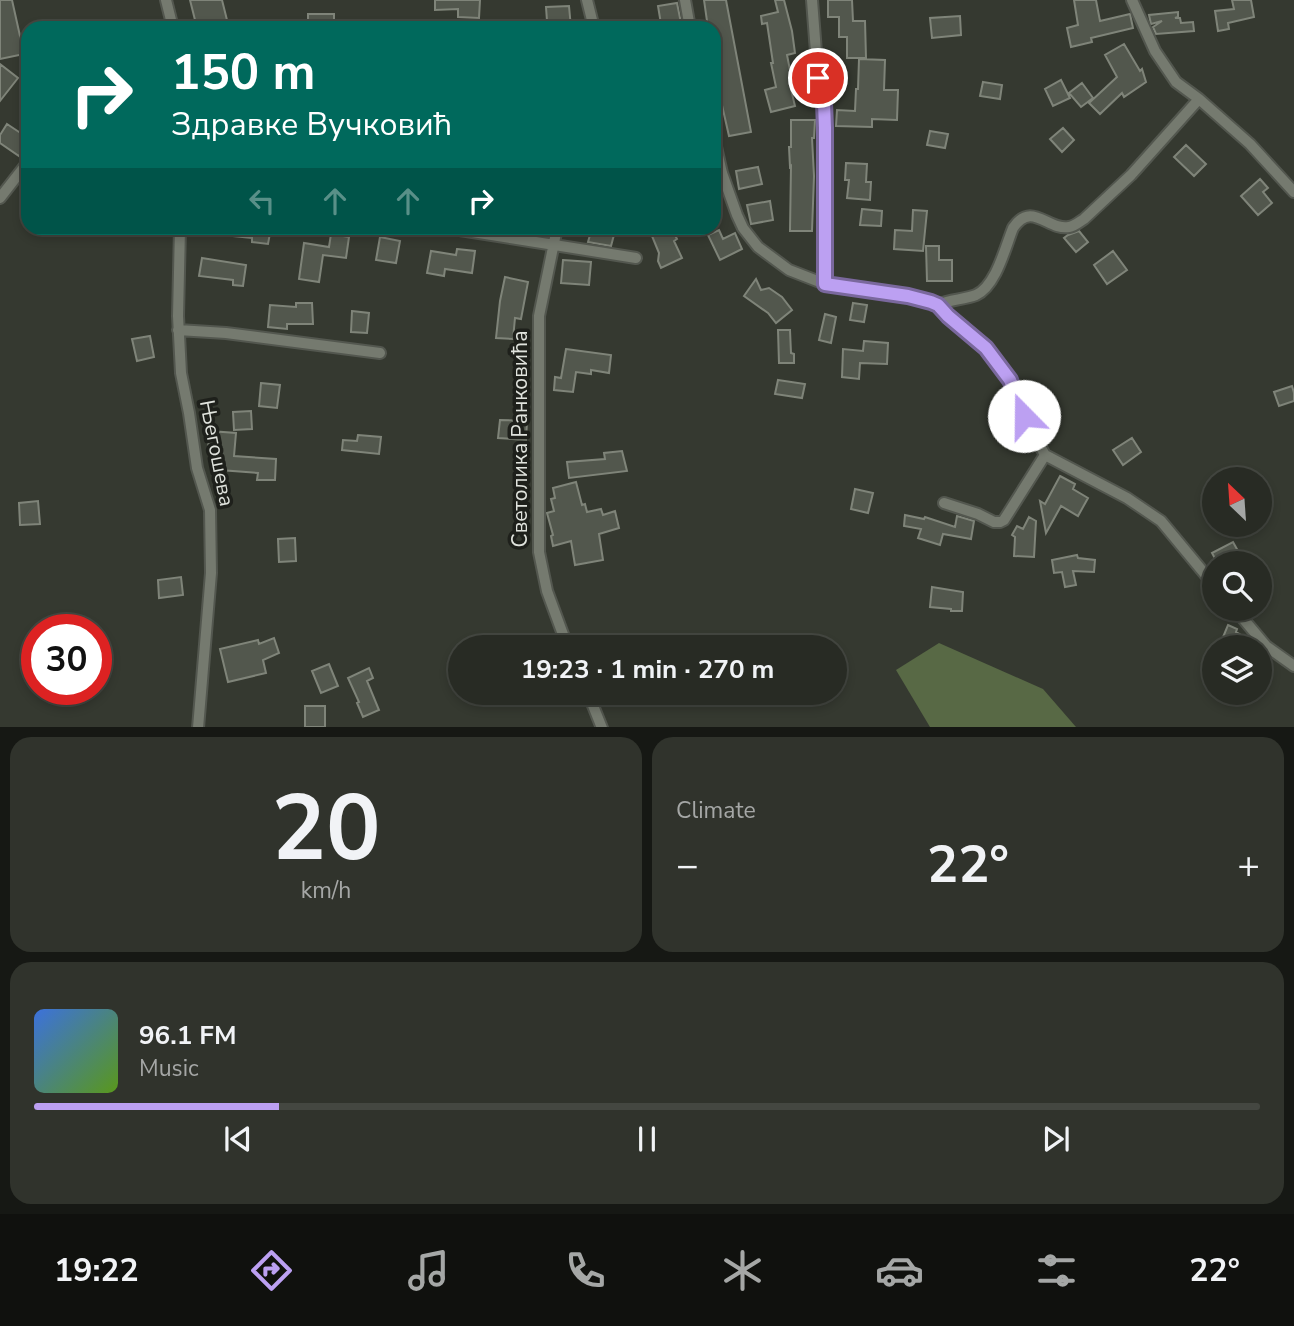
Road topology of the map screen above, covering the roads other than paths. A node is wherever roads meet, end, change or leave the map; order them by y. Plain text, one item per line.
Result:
1 (166, 0) edge
2 (587, 0) edge
3 (685, 0) edge
4 (812, 0) edge
5 (1132, 0) edge
6 (171, 21) edge
7 (592, 21) edge
8 (689, 21) edge
9 (1199, 99) junction
10 (721, 169) edge
11 (21, 171) edge
12 (1294, 192) edge
13 (0, 198) edge
14 (180, 235) edge
15 (488, 235) edge
16 (554, 235) edge
17 (552, 246) junction
18 (636, 258) dead end
19 (825, 284) junction
20 (938, 305) junction
21 (178, 330) junction
22 (380, 353) dead end
23 (1045, 455) junction
24 (944, 503) dead end
25 (1202, 571) edge
26 (1245, 621) edge
27 (563, 635) edge
28 (1294, 666) edge
29 (593, 705) edge
30 (198, 727) edge
31 (602, 727) edge

1 - 6 street
2 - 7 street
3 - 8 street
4 - 19 street
5 - 9 street
9 - 12 street
9 - 20 street
10 - 19 street
11 - 13 street
14 - 21 street, Његошева
15 - 17 street
16 - 17 street, Светолика Ранковића
17 - 18 street
17 - 27 street, Светолика Ранковића
19 - 20 street
20 - 23 street
21 - 22 street
21 - 30 street, Његошева
23 - 24 street
23 - 25 street
26 - 28 street
29 - 31 street

